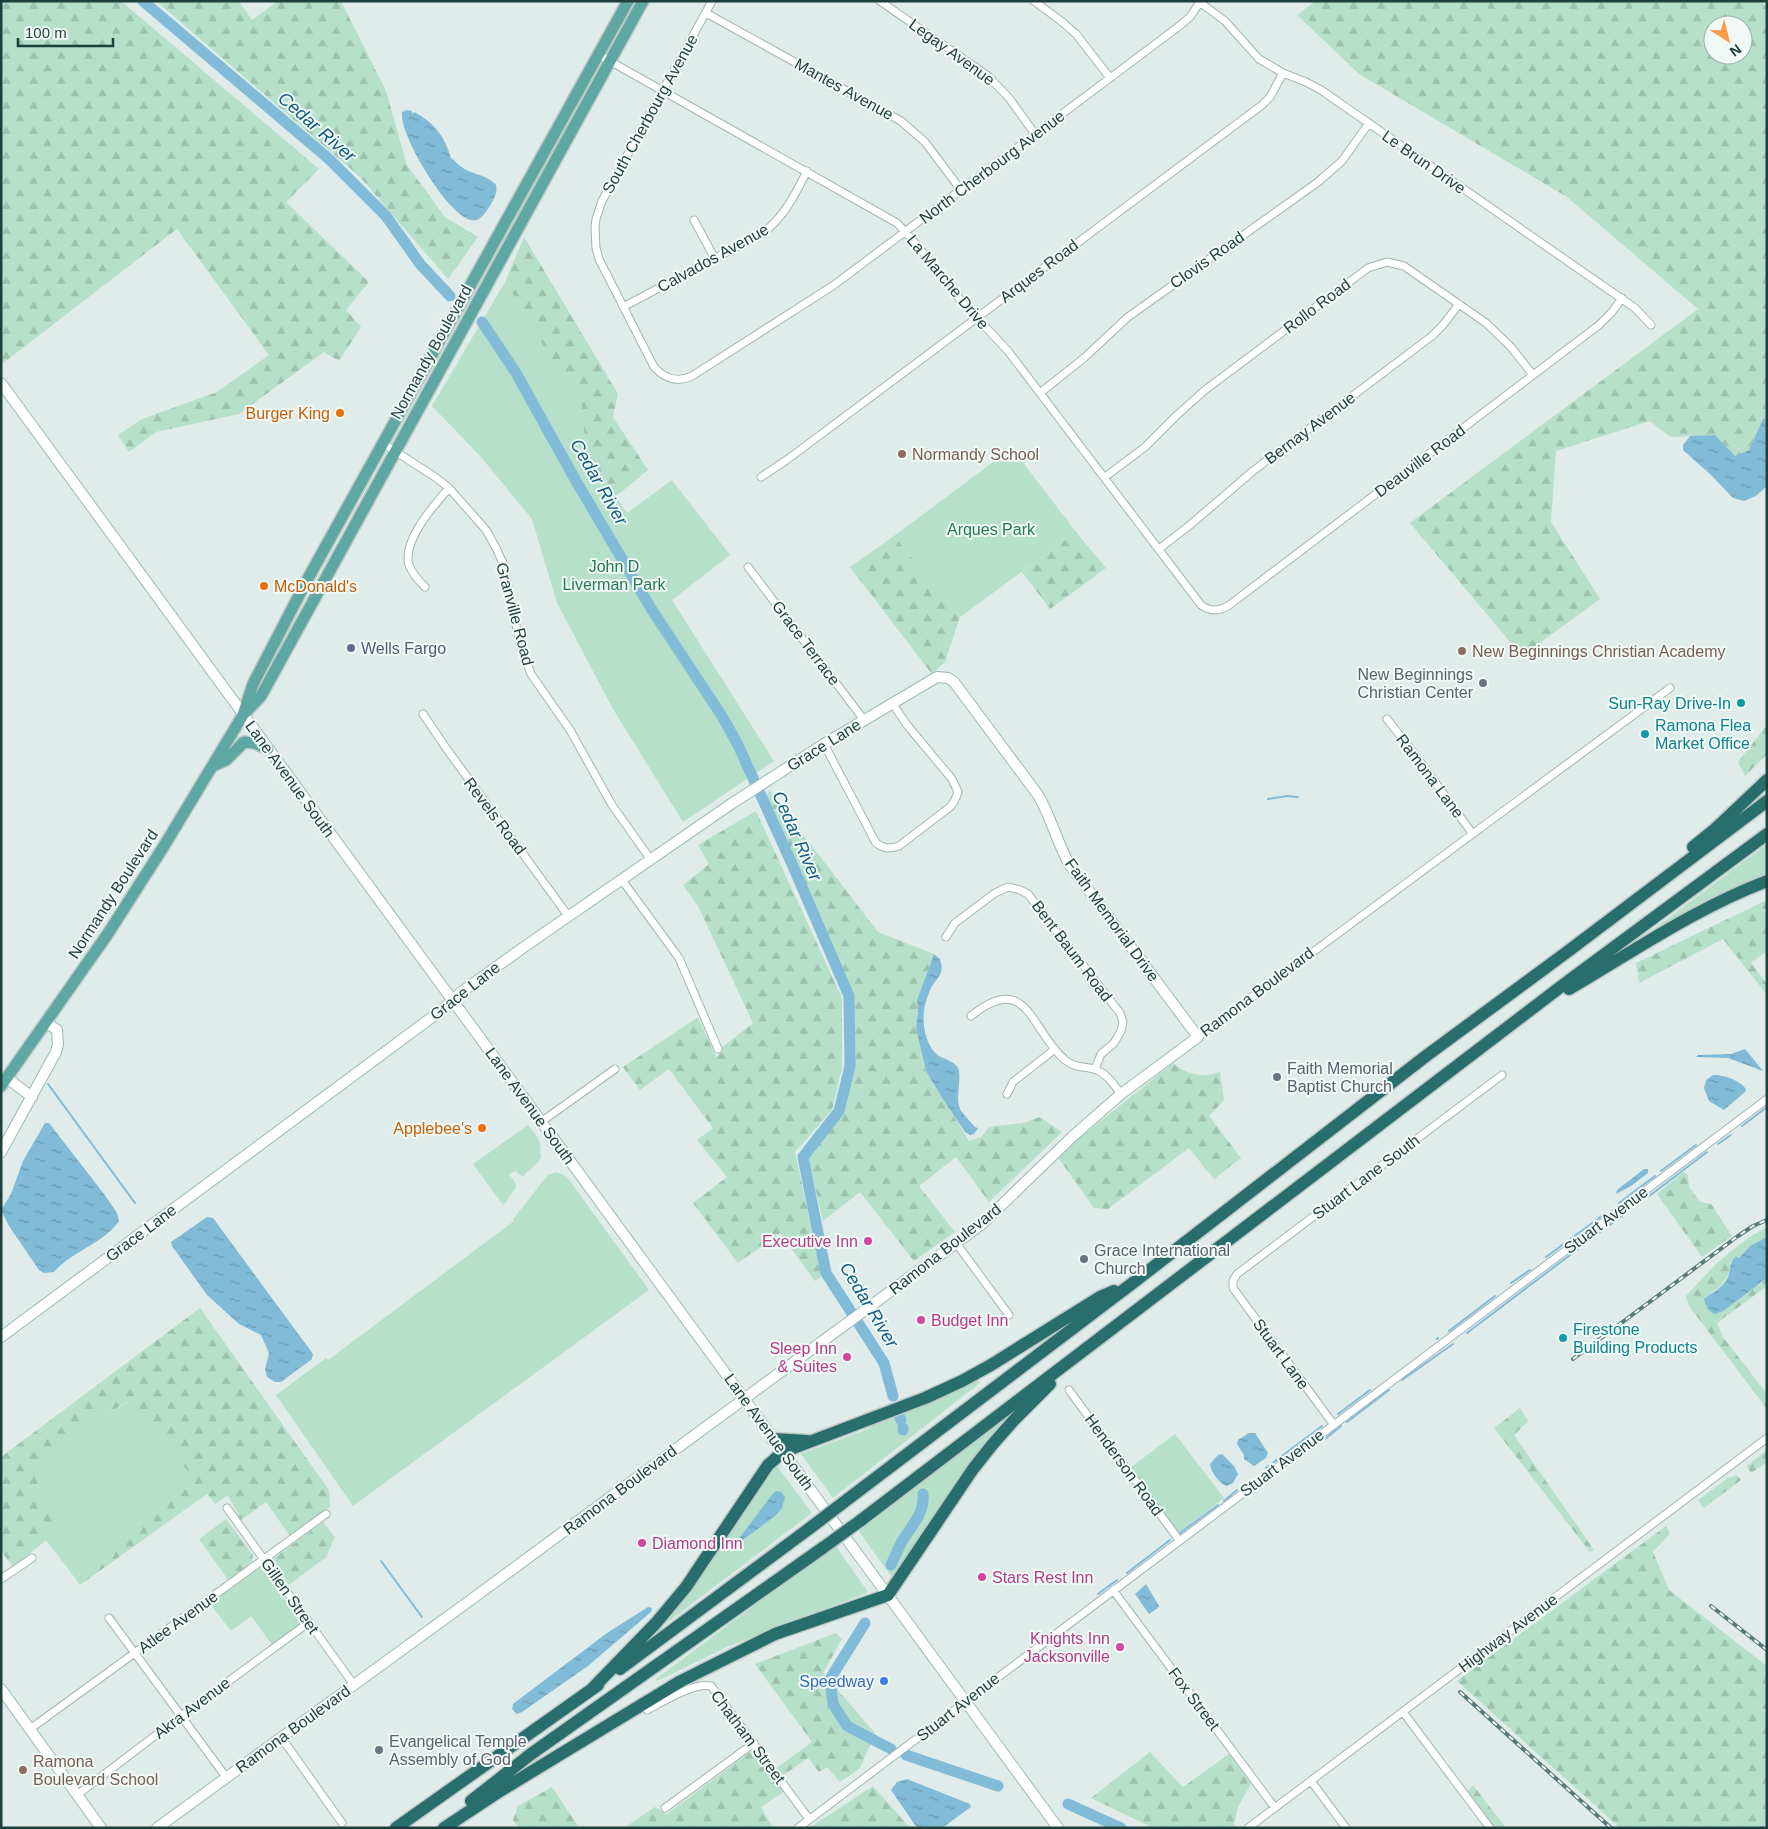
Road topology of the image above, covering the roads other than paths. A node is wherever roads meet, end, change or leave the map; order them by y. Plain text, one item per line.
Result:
1 (628, 1) edge
2 (643, 1) edge
3 (712, 1) edge
4 (880, 1) edge
5 (1034, 1) edge
6 (1199, 2) edge
7 (706, 12) junction
8 (599, 54) junction
9 (610, 62) junction
10 (1283, 73) junction
11 (1110, 78) junction
12 (662, 91) junction
13 (1369, 124) junction
14 (1036, 134) junction
15 (807, 171) junction
16 (961, 190) junction
17 (694, 220) dead end
18 (906, 231) junction
19 (715, 259) junction
20 (1622, 298) junction
21 (1459, 304) junction
22 (623, 307) junction
23 (976, 318) junction
24 (1651, 325) dead end
25 (439, 344) junction
26 (1533, 375) junction
27 (673, 379) joint
28 (1, 384) edge
29 (1040, 393) junction
30 (424, 399) junction
31 (384, 444) junction
32 (395, 451) junction
33 (761, 477) dead end
34 (1105, 477) junction
35 (449, 488) junction
36 (1159, 549) junction
37 (748, 566) dead end
38 (425, 587) dead end
39 (1210, 610) joint
40 (948, 678) joint
41 (1670, 688) dead end
42 (892, 703) junction
43 (422, 714) dead end
44 (243, 715) junction
45 (1387, 719) dead end
46 (864, 720) junction
47 (824, 744) junction
48 (268, 749) junction
49 (213, 766) junction
50 (1767, 780) edge
51 (1767, 801) edge
52 (1472, 833) junction
53 (1767, 834) edge
54 (652, 860) junction
55 (622, 880) junction
56 (1767, 881) edge
57 (569, 917) junction
58 (946, 937) dead end
59 (1568, 952) junction
60 (452, 999) junction
61 (1536, 1006) junction
62 (971, 1016) dead end
63 (47, 1023) junction
64 (1198, 1037) junction
65 (718, 1049) dead end
66 (1055, 1049) junction
67 (615, 1069) dead end
68 (1095, 1069) junction
69 (1502, 1075) dead end
70 (4, 1082) edge
71 (1007, 1094) dead end
72 (1122, 1094) junction
73 (32, 1097) junction
74 (1767, 1099) edge
75 (541, 1122) junction
76 (1, 1152) edge
77 (956, 1243) junction
78 (1233, 1281) joint
79 (1134, 1282) junction
80 (1009, 1315) dead end
81 (1, 1337) edge
82 (1100, 1338) junction
83 (1069, 1390) dead end
84 (744, 1397) junction
85 (1334, 1425) junction
86 (1767, 1438) edge
87 (774, 1439) junction
88 (812, 1441) junction
89 (783, 1452) junction
90 (227, 1508) dead end
91 (326, 1514) dead end
92 (1179, 1540) junction
93 (32, 1558) dead end
94 (263, 1559) junction
95 (1, 1579) edge
96 (1113, 1590) junction
97 (888, 1595) junction
98 (109, 1618) dead end
99 (308, 1623) junction
100 (136, 1653) junction
101 (354, 1685) junction
102 (592, 1689) junction
103 (1, 1690) edge
104 (966, 1702) junction
105 (647, 1710) dead end
106 (1403, 1712) junction
107 (181, 1716) junction
108 (30, 1729) junction
109 (281, 1737) junction
110 (754, 1743) junction
111 (226, 1777) junction
112 (1310, 1781) junction
113 (77, 1794) junction
114 (664, 1808) dead end
115 (1275, 1808) junction
116 (809, 1819) junction
117 (342, 1824) dead end
118 (102, 1828) edge
119 (158, 1828) edge
120 (396, 1828) edge
121 (438, 1828) edge
122 (444, 1828) edge
123 (798, 1828) edge
124 (1058, 1828) edge
125 (1248, 1828) edge
126 (1346, 1828) edge
127 (1490, 1828) edge

1 - 8 main road, Normandy Boulevard
2 - 9 main road, Normandy Boulevard
3 - 7 street, South Cherbourg Avenue
4 - 14 street, Legay Avenue
5 - 11 street
6 - 10 street, Le Brun Drive
6 - 11 street, North Cherbourg Avenue
7 - 12 street, South Cherbourg Avenue
7 - 16 street, Mantes Avenue
8 - 9 street, La Marche Drive
8 - 25 main road, Normandy Boulevard
9 - 12 street, La Marche Drive
9 - 30 main road, Normandy Boulevard
10 - 13 street, Le Brun Drive
10 - 23 street, Arques Road
11 - 14 street, North Cherbourg Avenue
12 - 15 street, La Marche Drive
12 - 22 street, South Cherbourg Avenue
13 - 20 street, Le Brun Drive
13 - 29 street, Clovis Road
14 - 16 street, North Cherbourg Avenue
15 - 18 street, La Marche Drive
15 - 19 street, Calvados Avenue
16 - 18 street, North Cherbourg Avenue
17 - 19 street
18 - 23 street, La Marche Drive
18 - 27 street, North Cherbourg Avenue
19 - 22 street, Calvados Avenue
20 - 24 street, Le Brun Drive
20 - 26 street, Deauville Road
21 - 26 street, Rollo Road
21 - 34 street, Rollo Road
21 - 36 street, Bernay Avenue
22 - 27 street, South Cherbourg Avenue
23 - 29 street, La Marche Drive
23 - 33 street, Arques Road
25 - 30 main road
25 - 31 main road, Normandy Boulevard
26 - 39 street, Deauville Road
28 - 44 street, Lane Avenue South
29 - 34 street, La Marche Drive
30 - 32 main road, Normandy Boulevard
31 - 32 street, Granville Road
31 - 44 main road, Normandy Boulevard
32 - 35 street, Granville Road
32 - 44 main road, Normandy Boulevard
34 - 36 street, La Marche Drive
35 - 38 street
35 - 54 street, Granville Road
36 - 39 street, La Marche Drive
37 - 46 street, Grace Terrace
40 - 42 street, Grace Lane
40 - 64 street, Faith Memorial Drive
41 - 52 street, Ramona Boulevard
42 - 46 street, Grace Lane
42 - 47 street
43 - 57 street, Revels Road
44 - 48 street, Lane Avenue South
44 - 49 main road, Normandy Boulevard
45 - 52 street, Ramona Lane
46 - 47 street, Grace Lane
47 - 54 street, Grace Lane
48 - 49 main road
48 - 60 street, Lane Avenue South
49 - 63 main road, Normandy Boulevard
50 - 59 highway
51 - 59 highway
52 - 64 street, Ramona Boulevard
53 - 61 highway
54 - 55 street, Grace Lane
55 - 57 street, Grace Lane
55 - 65 street
56 - 61 highway
57 - 60 street, Grace Lane
58 - 68 street, Bent Baum Road
59 - 79 highway
60 - 75 street, Lane Avenue South
60 - 81 street, Grace Lane
61 - 82 highway
62 - 66 street
63 - 70 main road, Normandy Boulevard
63 - 73 street
64 - 72 street, Ramona Boulevard
66 - 68 street
66 - 71 street
67 - 75 street
68 - 72 street
69 - 78 street, Stuart Lane South
70 - 73 street
72 - 77 street, Ramona Boulevard
73 - 76 street
74 - 85 street, Stuart Avenue
75 - 84 street, Lane Avenue South
77 - 80 street
77 - 84 street, Ramona Boulevard
78 - 85 street, Stuart Lane
79 - 88 highway
79 - 102 highway, bridge
82 - 97 highway
82 - 121 highway, bridge
83 - 92 street, Henderson Road
84 - 87 street, Lane Avenue South
84 - 101 street, Ramona Boulevard
85 - 92 street, Stuart Avenue
86 - 106 street, Highway Avenue
87 - 88 highway
87 - 89 street, Lane Avenue South
88 - 89 highway
89 - 97 street, Lane Avenue South
89 - 102 highway
90 - 94 street, Gillen Street
91 - 94 street, Atlee Avenue
92 - 96 street, Stuart Avenue
93 - 95 street
94 - 99 street, Gillen Street
94 - 100 street, Atlee Avenue
96 - 104 street, Stuart Avenue
96 - 115 street, Fox Street
97 - 104 street, Lane Avenue South
97 - 122 highway
98 - 100 street
99 - 101 street, Gillen Street
99 - 107 street, Akra Avenue
100 - 107 street
100 - 108 street, Atlee Avenue
101 - 109 street, Ramona Boulevard
102 - 120 highway
103 - 108 street
104 - 116 street, Stuart Avenue
104 - 124 street, Lane Avenue South
105 - 110 street, Chatham Street
106 - 112 street, Highway Avenue
106 - 127 street
107 - 111 street
107 - 113 street, Akra Avenue
108 - 113 street
109 - 111 street, Ramona Boulevard
109 - 117 street
110 - 114 street
110 - 116 street, Chatham Street
111 - 119 street, Ramona Boulevard
112 - 115 street, Highway Avenue
112 - 126 street
113 - 118 street
115 - 125 street, Highway Avenue
116 - 123 street, Stuart Avenue

